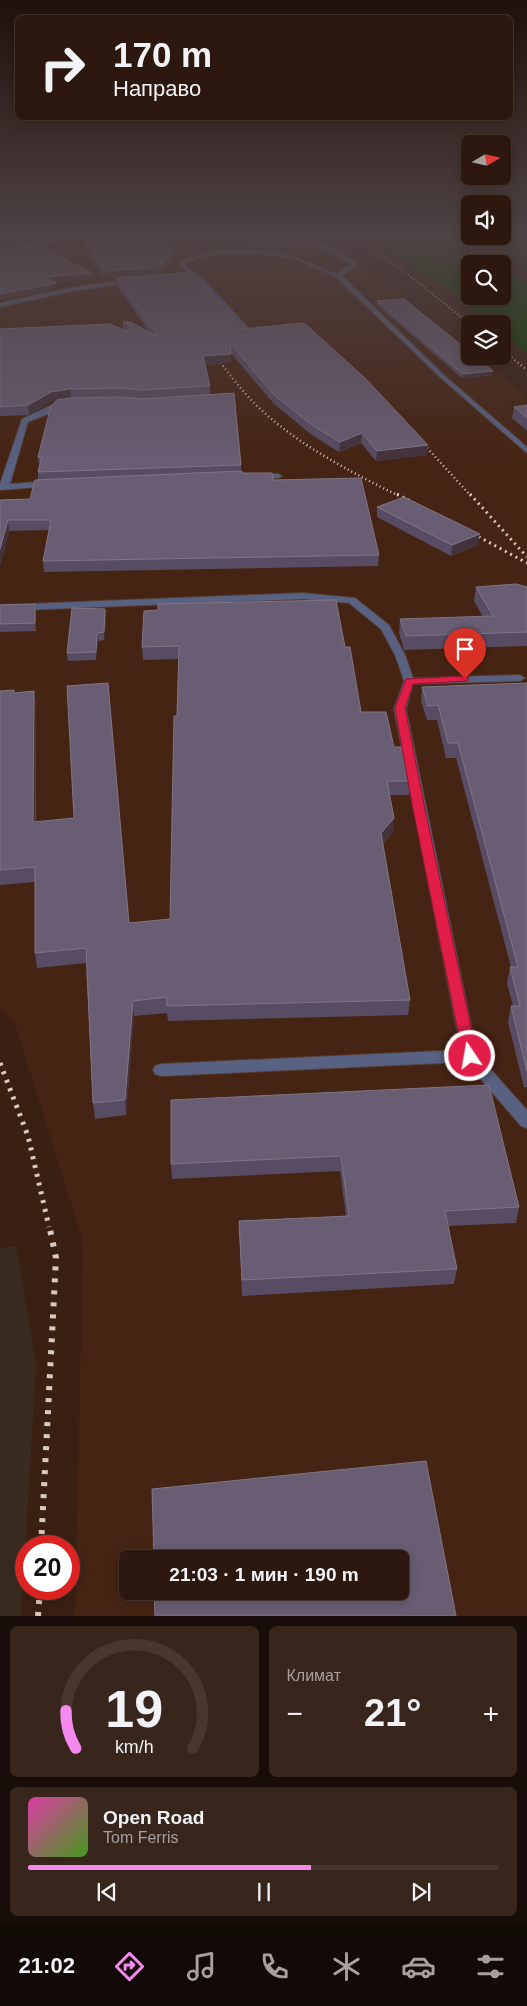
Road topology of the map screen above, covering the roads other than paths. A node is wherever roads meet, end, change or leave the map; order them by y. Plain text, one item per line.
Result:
1 (228, 309) edge
2 (373, 309) edge
3 (251, 334) edge
4 (72, 402) edge
5 (527, 451) edge
6 (278, 476) dead end
7 (249, 477) edge
8 (63, 484) edge
9 (2, 487) edge
10 (0, 608) edge
11 (520, 678) dead end
12 (409, 681) junction
13 (470, 1056) junction
14 (161, 1070) dead end
15 (527, 1121) edge

1 - 3 street
2 - 5 street
4 - 9 street
6 - 7 street
8 - 9 street
10 - 12 street
11 - 12 street
12 - 13 street
13 - 14 street
13 - 15 street

